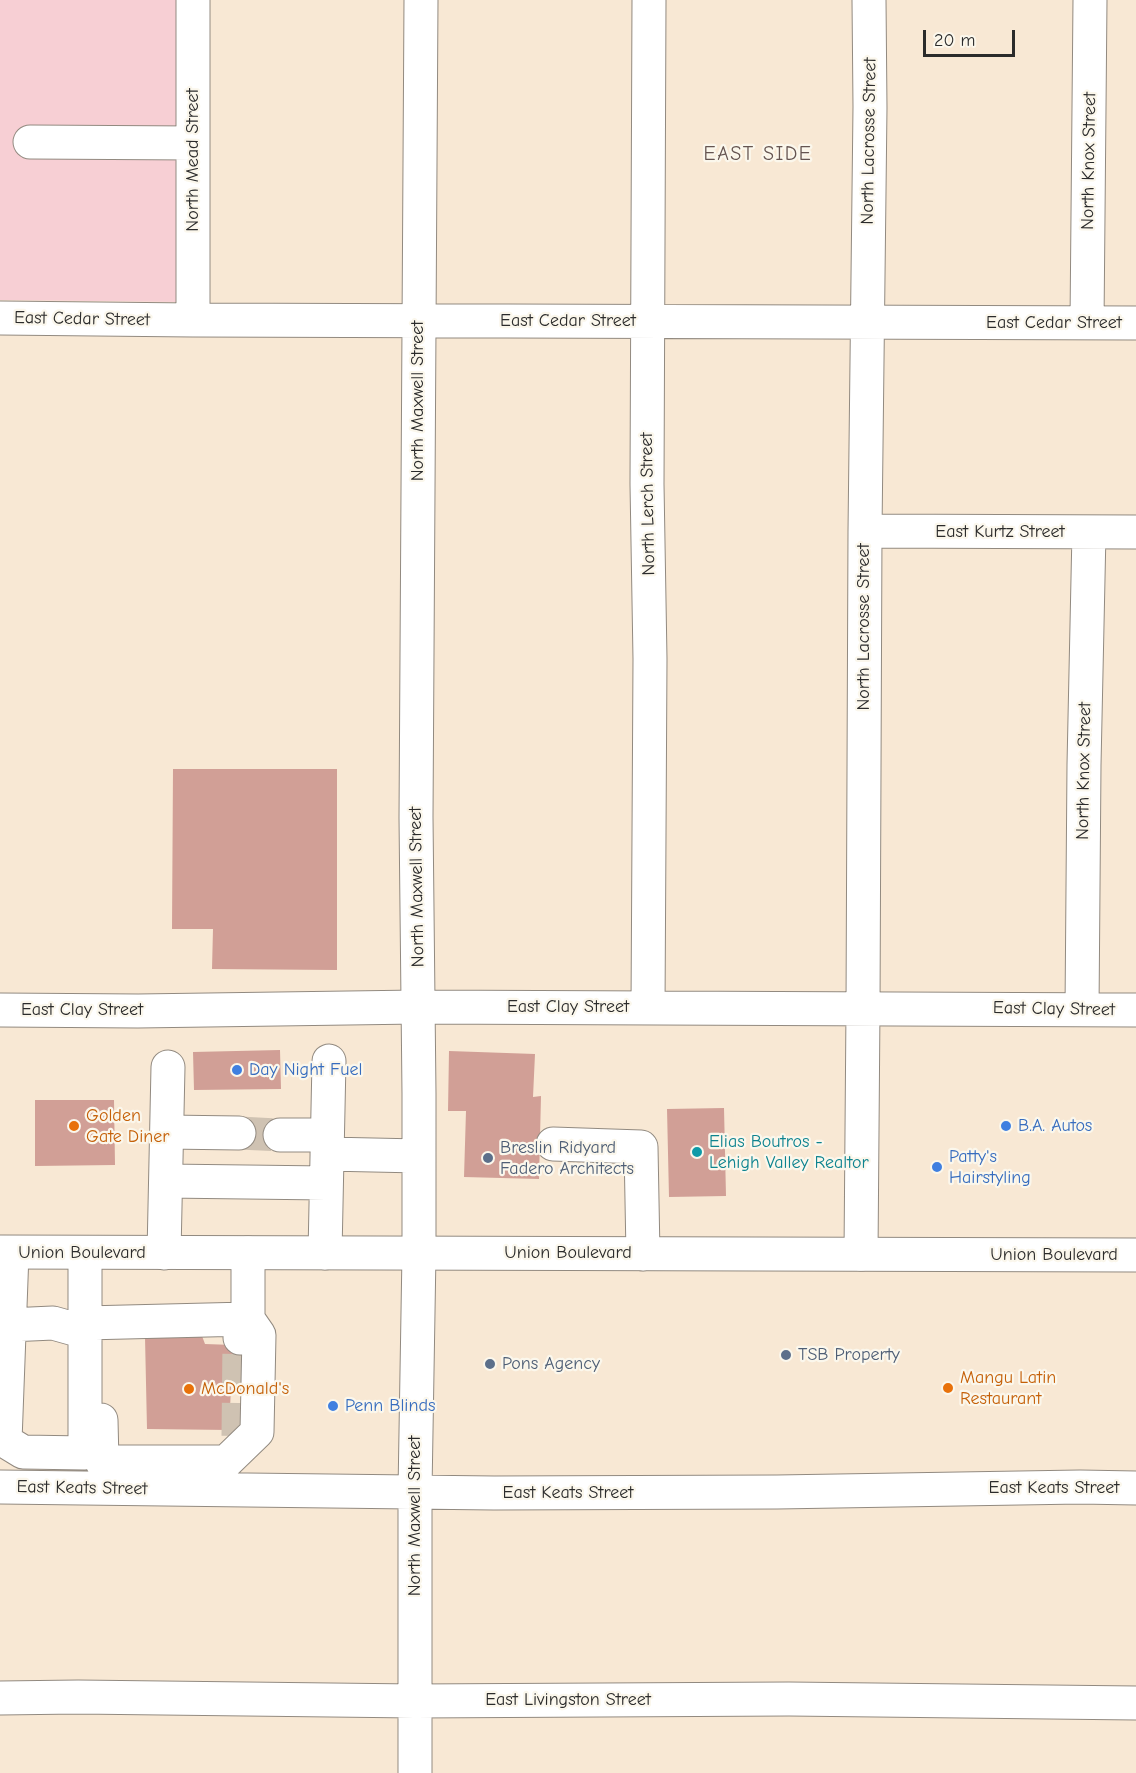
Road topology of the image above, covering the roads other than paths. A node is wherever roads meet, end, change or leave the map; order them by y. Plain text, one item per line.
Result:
1 (194, 0) edge
2 (421, 0) edge
3 (649, 0) edge
4 (869, 0) edge
5 (1090, 0) edge
6 (30, 142) dead end
7 (193, 143) junction
8 (0, 318) edge
9 (193, 320) junction
10 (419, 321) junction
11 (647, 321) junction
12 (866, 322) junction
13 (1087, 323) junction
14 (1136, 323) edge
15 (864, 531) junction
16 (1089, 532) junction
17 (1136, 532) edge
18 (418, 1007) junction
19 (648, 1008) junction
20 (863, 1008) junction
21 (0, 1010) edge
22 (1082, 1010) junction
23 (1136, 1010) edge
24 (329, 1061) dead end
25 (168, 1066) dead end
26 (167, 1132) junction
27 (239, 1133) tunnel mouth
28 (280, 1135) tunnel mouth
29 (553, 1144) dead end
30 (419, 1156) junction
31 (327, 1158) junction
32 (166, 1181) junction
33 (6, 1252) edge
34 (85, 1253) junction
35 (164, 1253) junction
36 (248, 1253) junction
37 (325, 1253) junction
38 (419, 1253) junction
39 (643, 1254) junction
40 (861, 1254) junction
41 (1136, 1255) edge
42 (9, 1325) junction
43 (244, 1329) junction
44 (85, 1337) junction
45 (23, 1452) junction
46 (11, 1487) edge
47 (1136, 1488) edge
48 (415, 1491) junction
49 (0, 1698) edge
50 (415, 1701) junction
51 (1136, 1703) edge
52 (415, 1773) edge

1 - 7 street, North Mead Street
2 - 10 street, North Maxwell Street
3 - 11 street, North Lerch Street
4 - 12 street, North Lacrosse Street
5 - 13 street, North Knox Street
6 - 7 street
7 - 9 street, North Mead Street
8 - 9 street, East Cedar Street
9 - 10 street, East Cedar Street
10 - 11 street, East Cedar Street
10 - 18 street, North Maxwell Street
11 - 12 street, East Cedar Street
11 - 19 street, North Lerch Street
12 - 13 street, East Cedar Street
12 - 15 street, North Lacrosse Street
13 - 14 street, East Cedar Street
15 - 16 street, East Kurtz Street
15 - 20 street, North Lacrosse Street
16 - 17 street, East Kurtz Street
16 - 22 street, North Knox Street
18 - 19 street, East Clay Street
18 - 21 street, East Clay Street
18 - 30 street, North Maxwell Street
19 - 20 street, East Clay Street
20 - 22 street, East Clay Street
20 - 40 street, North Lacrosse Street
22 - 23 street, East Clay Street
24 - 31 street
25 - 26 street
26 - 27 street
26 - 32 street
28 - 31 street
29 - 39 street
30 - 31 street
30 - 38 street, North Maxwell Street
31 - 32 street
31 - 37 street
32 - 35 street
33 - 34 street, Union Boulevard
33 - 42 street
34 - 35 street, Union Boulevard
34 - 44 street
35 - 36 street, Union Boulevard
36 - 37 street, Union Boulevard
36 - 43 street
37 - 38 street, Union Boulevard
38 - 39 street, Union Boulevard
38 - 48 street, North Maxwell Street
39 - 40 street, Union Boulevard
40 - 41 street, Union Boulevard
42 - 44 street
42 - 45 street
43 - 44 street
43 - 44 street
44 - 45 street
45 - 46 street
46 - 48 street, East Keats Street
47 - 48 street, East Keats Street
48 - 50 street, North Maxwell Street
49 - 50 street, East Livingston Street
50 - 51 street, East Livingston Street
50 - 52 street, North Maxwell Street

